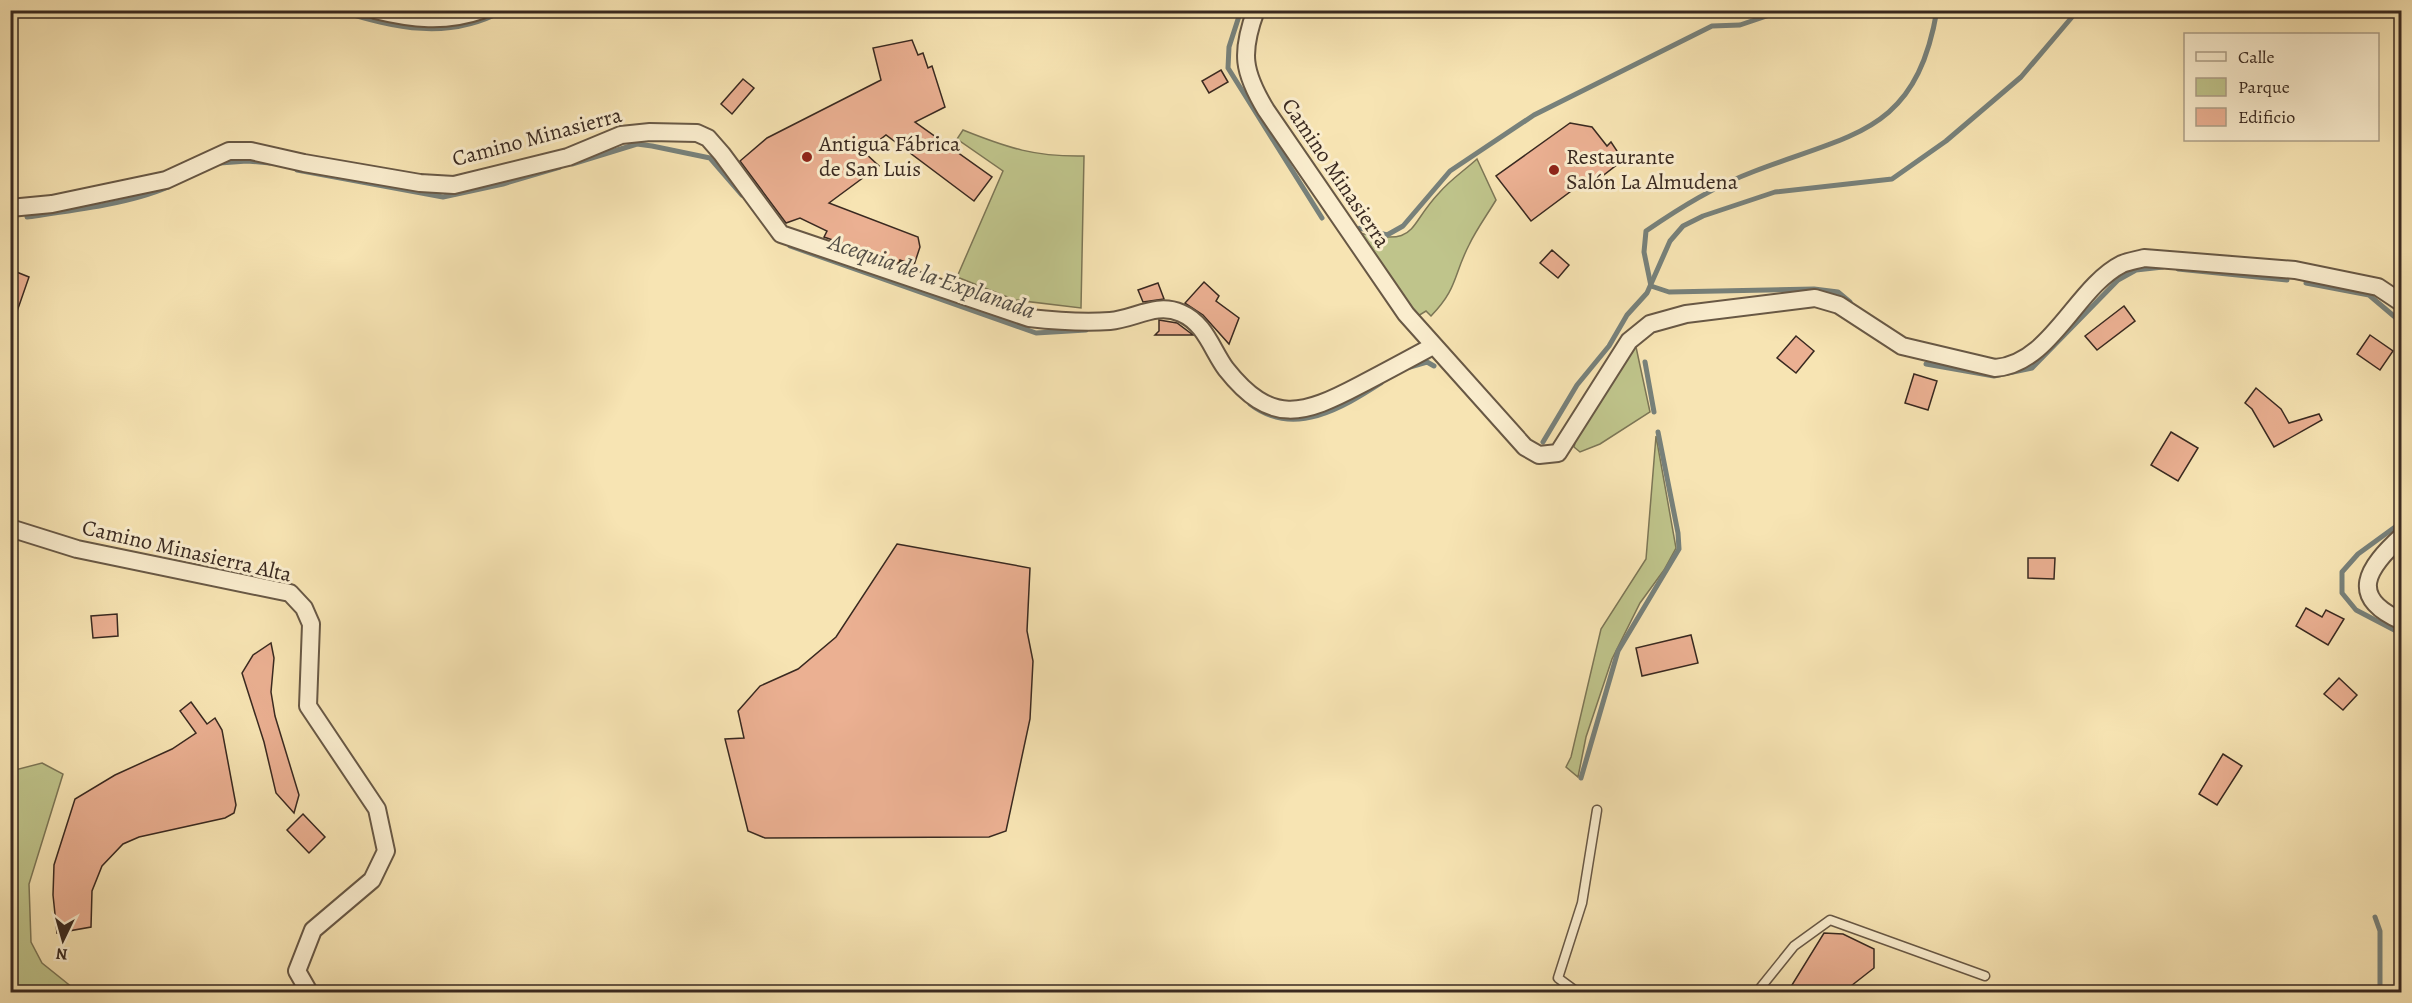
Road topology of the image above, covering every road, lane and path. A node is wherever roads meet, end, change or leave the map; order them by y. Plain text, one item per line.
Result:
1 (375, 10) edge
2 (482, 10) edge
3 (1256, 10) edge
4 (10, 208) edge
5 (2402, 303) edge
6 (1433, 346) junction
7 (10, 528) edge
8 (2402, 536) edge
9 (2402, 621) edge
10 (1597, 810) dead end
11 (1984, 976) dead end
12 (309, 993) edge
13 (1577, 993) edge
14 (1757, 993) edge

1 - 2 street
3 - 6 street, Camino Minasierra
4 - 6 street, Camino Minasierra
5 - 6 street, Camino Minasierra
7 - 12 street, Camino Minasierra Alta
8 - 9 street
10 - 13 lane
11 - 14 lane

